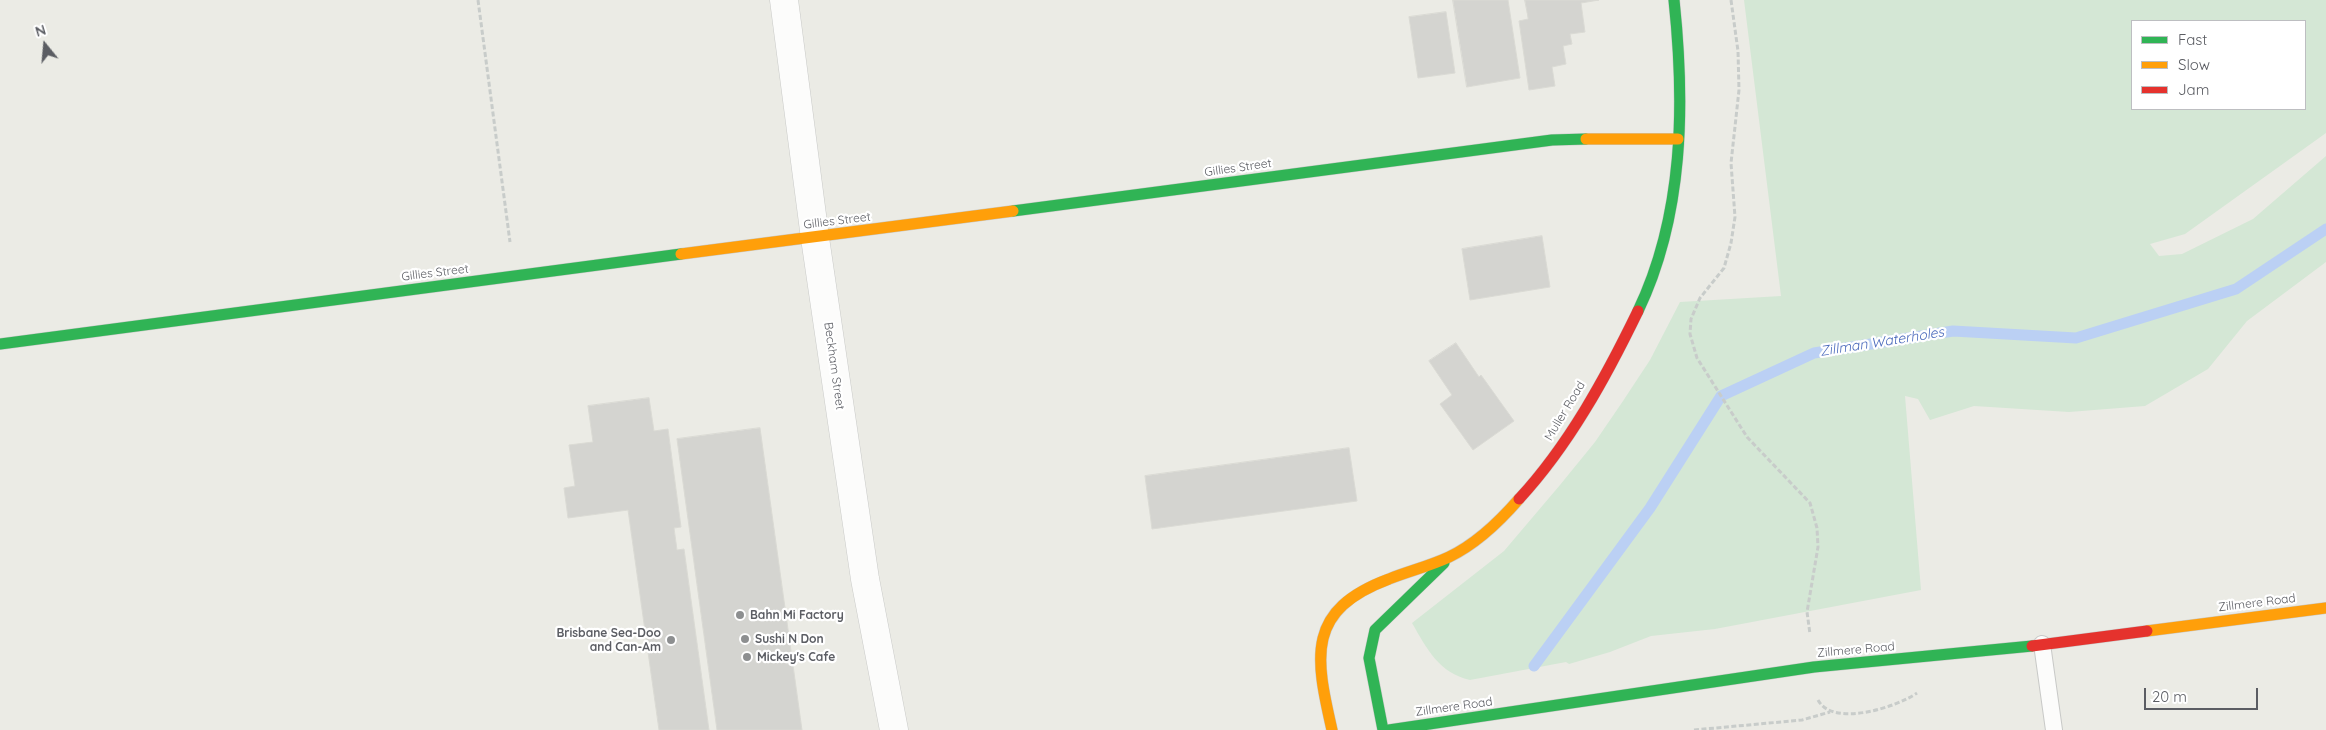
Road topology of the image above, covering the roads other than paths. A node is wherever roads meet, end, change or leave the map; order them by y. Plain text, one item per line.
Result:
1 (784, 0) edge
2 (1674, 0) edge
3 (1678, 139) junction
4 (815, 238) junction
5 (0, 344) edge
6 (1450, 557) junction
7 (2326, 608) edge
8 (2042, 644) junction
9 (894, 730) edge
10 (1332, 730) edge
11 (1383, 730) edge
12 (1389, 730) edge
13 (2054, 730) edge

1 - 4 street, Beckham Street
2 - 3 street, Muller Road
3 - 4 street, Gillies Street
3 - 6 street, Muller Road
4 - 5 street, Gillies Street
4 - 9 street, Beckham Street
6 - 10 street, Muller Road
6 - 11 street
7 - 8 street, Zillmere Road
8 - 12 street, Zillmere Road
8 - 13 lane

